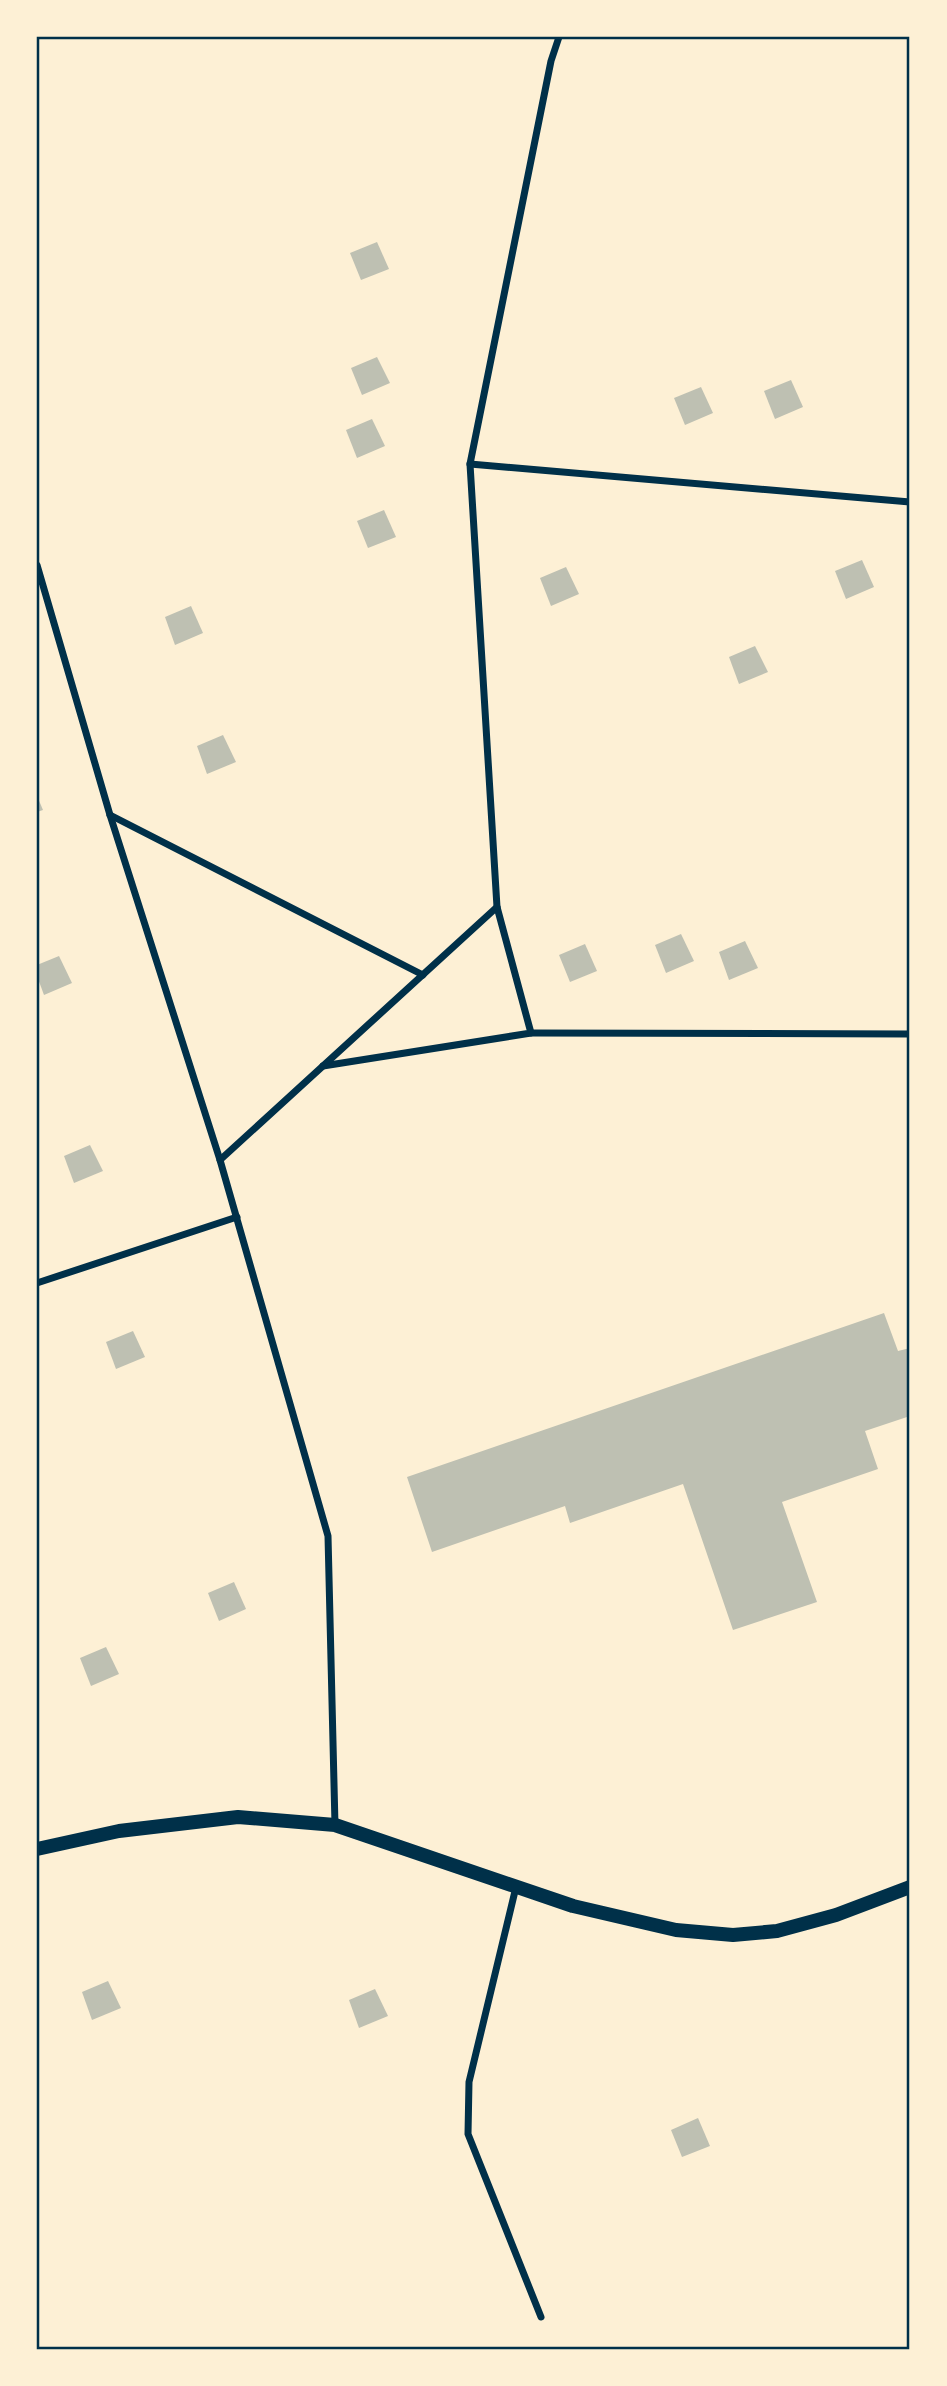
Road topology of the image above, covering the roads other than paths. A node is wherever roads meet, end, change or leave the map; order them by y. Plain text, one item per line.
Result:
1 (559, 37) edge
2 (470, 464) junction
3 (910, 502) edge
4 (37, 565) edge
5 (110, 815) junction
6 (496, 907) junction
7 (423, 975) junction
8 (531, 1033) junction
9 (910, 1034) edge
10 (323, 1066) junction
11 (220, 1160) junction
12 (237, 1217) junction
13 (37, 1283) edge
14 (335, 1825) junction
15 (37, 1849) edge
16 (516, 1886) junction
17 (910, 1887) edge
18 (541, 2317) dead end

1 - 2 street
2 - 3 street
2 - 6 street
4 - 5 street
5 - 7 street
5 - 11 street
6 - 7 street
6 - 8 street
7 - 10 street
8 - 9 street
8 - 10 street
10 - 11 street
11 - 12 street
12 - 13 street
12 - 14 street
14 - 15 main road
14 - 16 main road
16 - 17 main road
16 - 18 street

